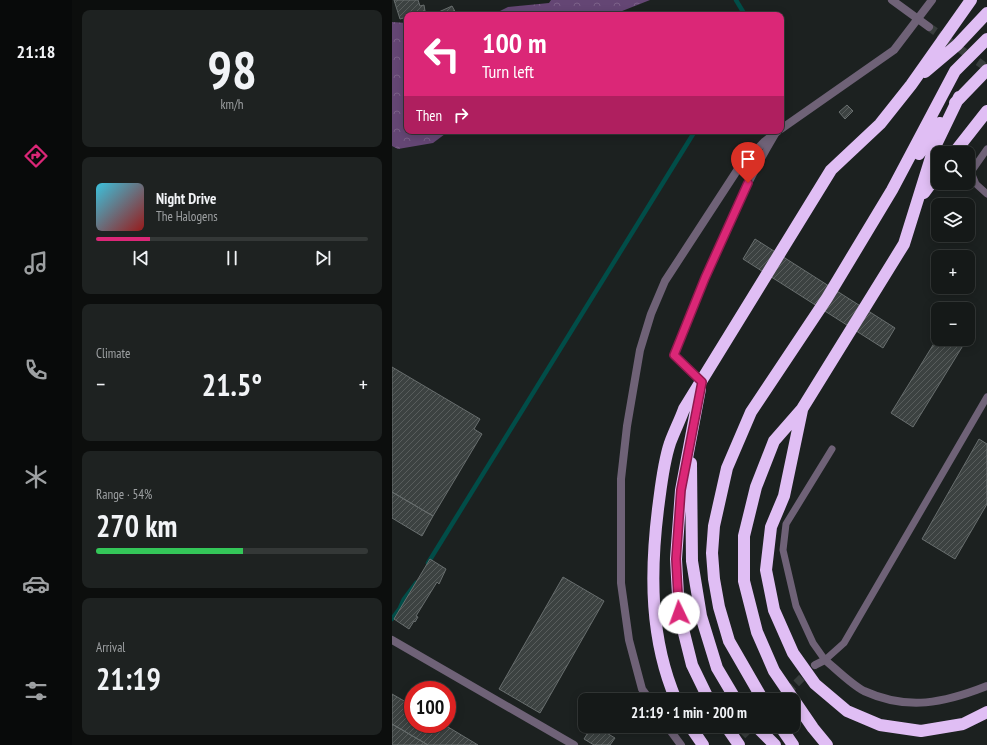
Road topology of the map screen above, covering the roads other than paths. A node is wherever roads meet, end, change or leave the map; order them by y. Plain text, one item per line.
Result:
1 (892, 0) edge
2 (932, 0) edge
3 (971, 0) edge
4 (987, 13) edge
5 (919, 18) junction
6 (929, 27) tunnel mouth
7 (987, 39) edge
8 (987, 70) edge
9 (911, 85) junction
10 (959, 97) junction
11 (987, 111) edge
12 (784, 127) edge
13 (774, 134) edge
14 (776, 134) edge
15 (960, 146) edge
16 (987, 149) edge
17 (931, 183) edge
18 (892, 190) junction
19 (987, 194) edge
20 (919, 198) junction
21 (702, 382) junction
22 (987, 397) edge
23 (802, 409) junction
24 (691, 434) junction
25 (832, 449) dead end
26 (392, 640) edge
27 (826, 660) junction
28 (815, 664) tunnel mouth
29 (987, 686) edge
30 (645, 693) edge
31 (673, 693) edge
32 (706, 693) edge
33 (732, 693) edge
34 (758, 693) edge
35 (987, 712) edge
36 (672, 733) edge
37 (695, 733) edge
38 (731, 733) edge
39 (763, 733) edge
40 (785, 733) edge
41 (574, 745) edge
42 (680, 745) edge
43 (703, 745) edge
44 (739, 745) edge
45 (775, 745) edge
46 (793, 745) edge
47 (827, 745) edge

1 - 5 street
2 - 5 street
3 - 9 highway
4 - 9 highway
5 - 6 street
5 - 12 street
7 - 18 highway
8 - 10 highway
9 - 21 highway
10 - 18 highway
10 - 20 highway
11 - 15 highway
13 - 30 street
14 - 21 lane
16 - 19 lane
17 - 20 highway
18 - 34 highway
20 - 23 highway
21 - 24 highway
21 - 31 highway
22 - 27 lane
23 - 35 highway
23 - 47 highway
24 - 32 highway
24 - 33 highway
25 - 27 lane
26 - 41 street
27 - 28 street
27 - 29 street
36 - 42 street
37 - 43 highway
38 - 44 highway
39 - 45 highway
40 - 46 highway

